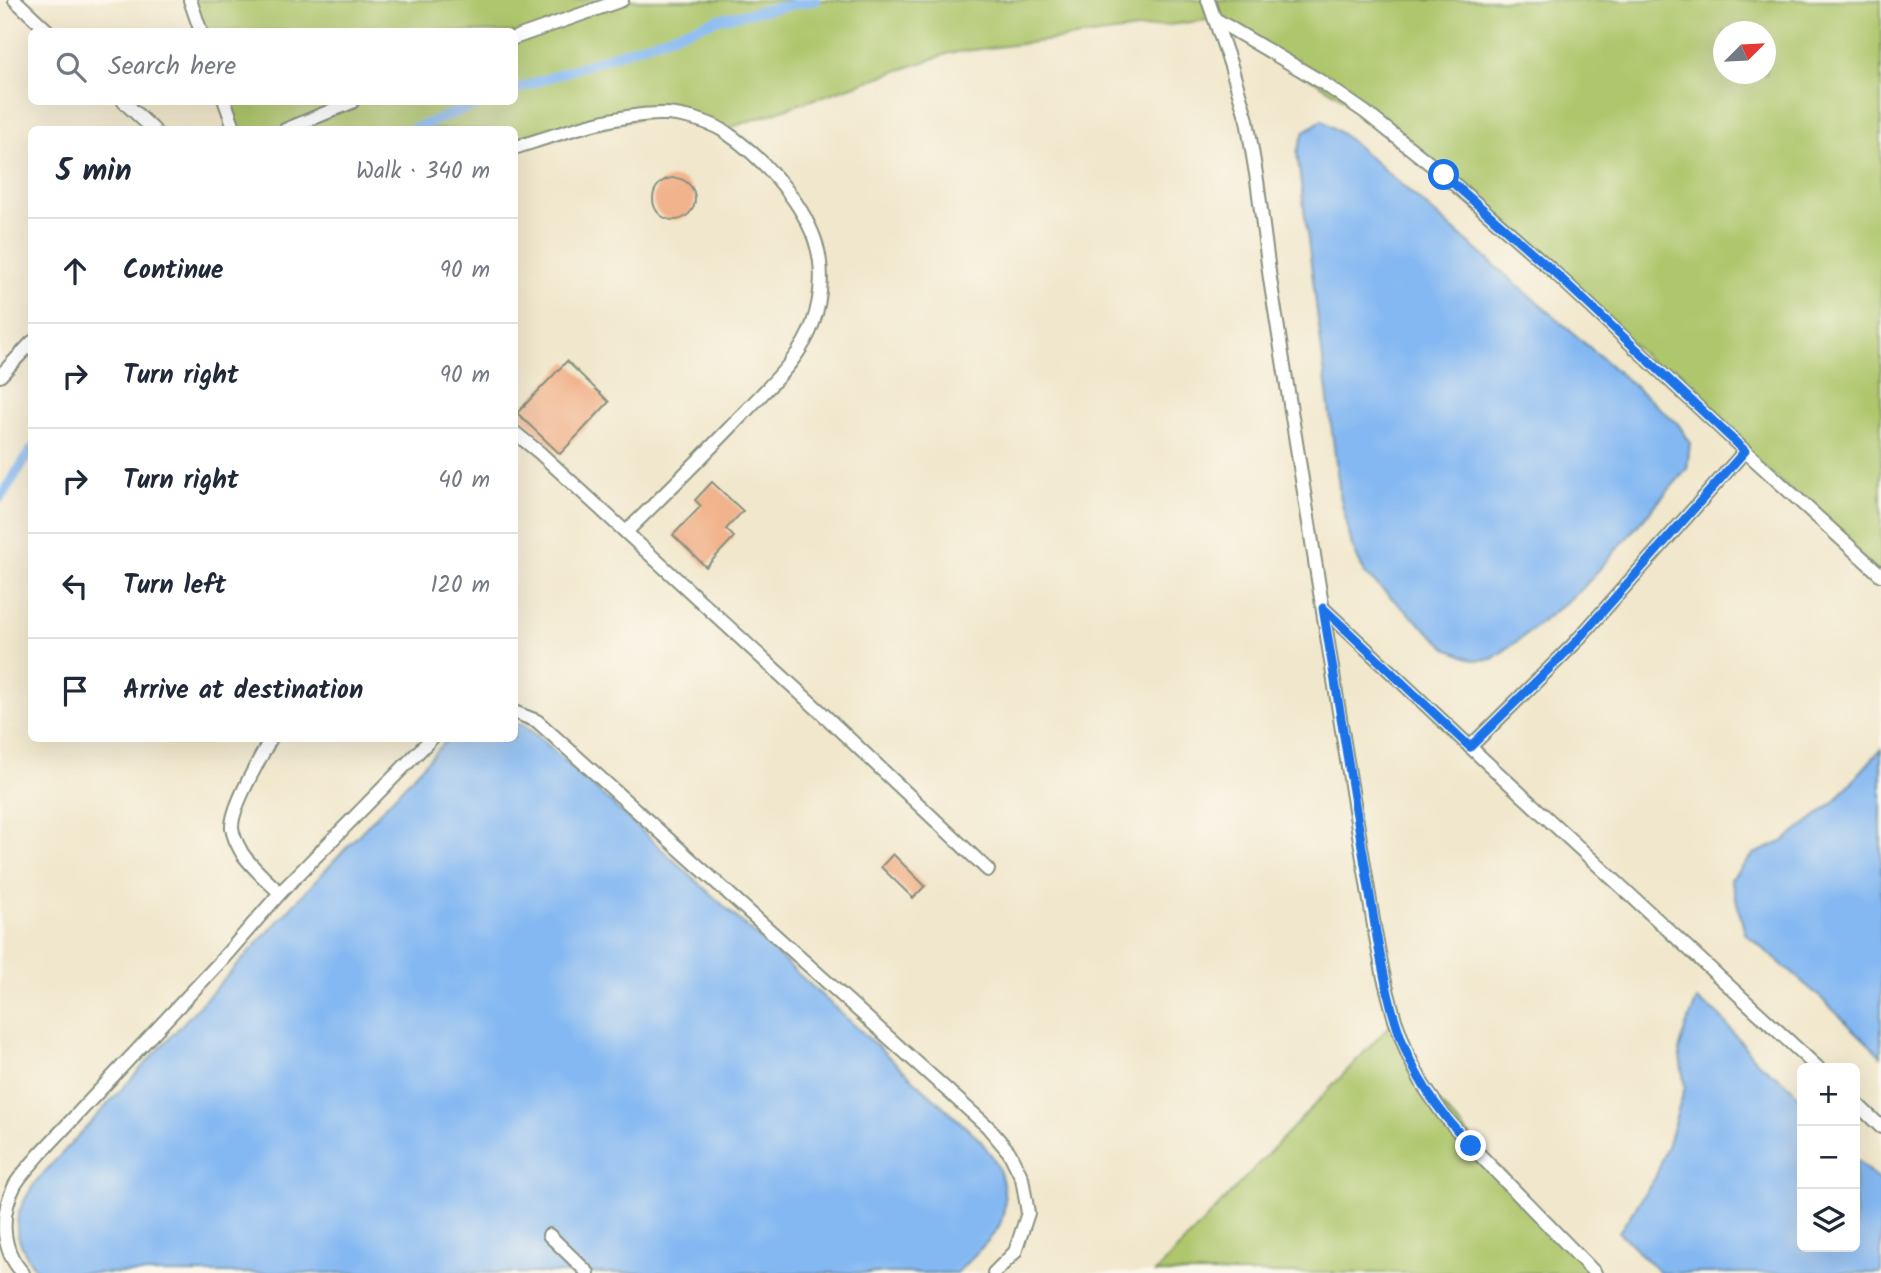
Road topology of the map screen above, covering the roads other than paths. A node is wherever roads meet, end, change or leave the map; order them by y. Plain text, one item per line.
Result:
1 (15, 0) edge
2 (190, 0) edge
3 (622, 0) edge
4 (1208, 0) edge
5 (1215, 19) junction
6 (45, 28) edge
7 (200, 28) edge
8 (518, 37) edge
9 (127, 105) edge
10 (226, 105) edge
11 (345, 105) edge
12 (150, 126) edge
13 (233, 126) edge
14 (295, 126) edge
15 (518, 147) edge
16 (28, 346) edge
17 (0, 376) edge
18 (518, 435) edge
19 (1745, 451) junction
20 (626, 532) junction
21 (1881, 575) edge
22 (1323, 608) junction
23 (518, 713) edge
24 (269, 742) edge
25 (428, 742) edge
26 (1470, 747) junction
27 (988, 870) dead end
28 (280, 893) junction
29 (1813, 1063) edge
30 (1860, 1107) edge
31 (1881, 1128) edge
32 (549, 1235) dead end
33 (23, 1273) edge
34 (588, 1273) edge
35 (994, 1273) edge
36 (1595, 1273) edge

1 - 6 lane
2 - 7 lane
3 - 8 lane
4 - 5 lane
5 - 19 lane
5 - 22 lane
9 - 12 lane
10 - 13 lane
11 - 14 lane
15 - 20 lane
16 - 17 lane
18 - 20 lane
19 - 21 lane
19 - 26 lane
20 - 27 lane
22 - 26 lane
22 - 36 lane
23 - 35 lane
24 - 28 lane
25 - 28 lane
26 - 29 lane
28 - 33 lane
30 - 31 lane
32 - 34 lane

